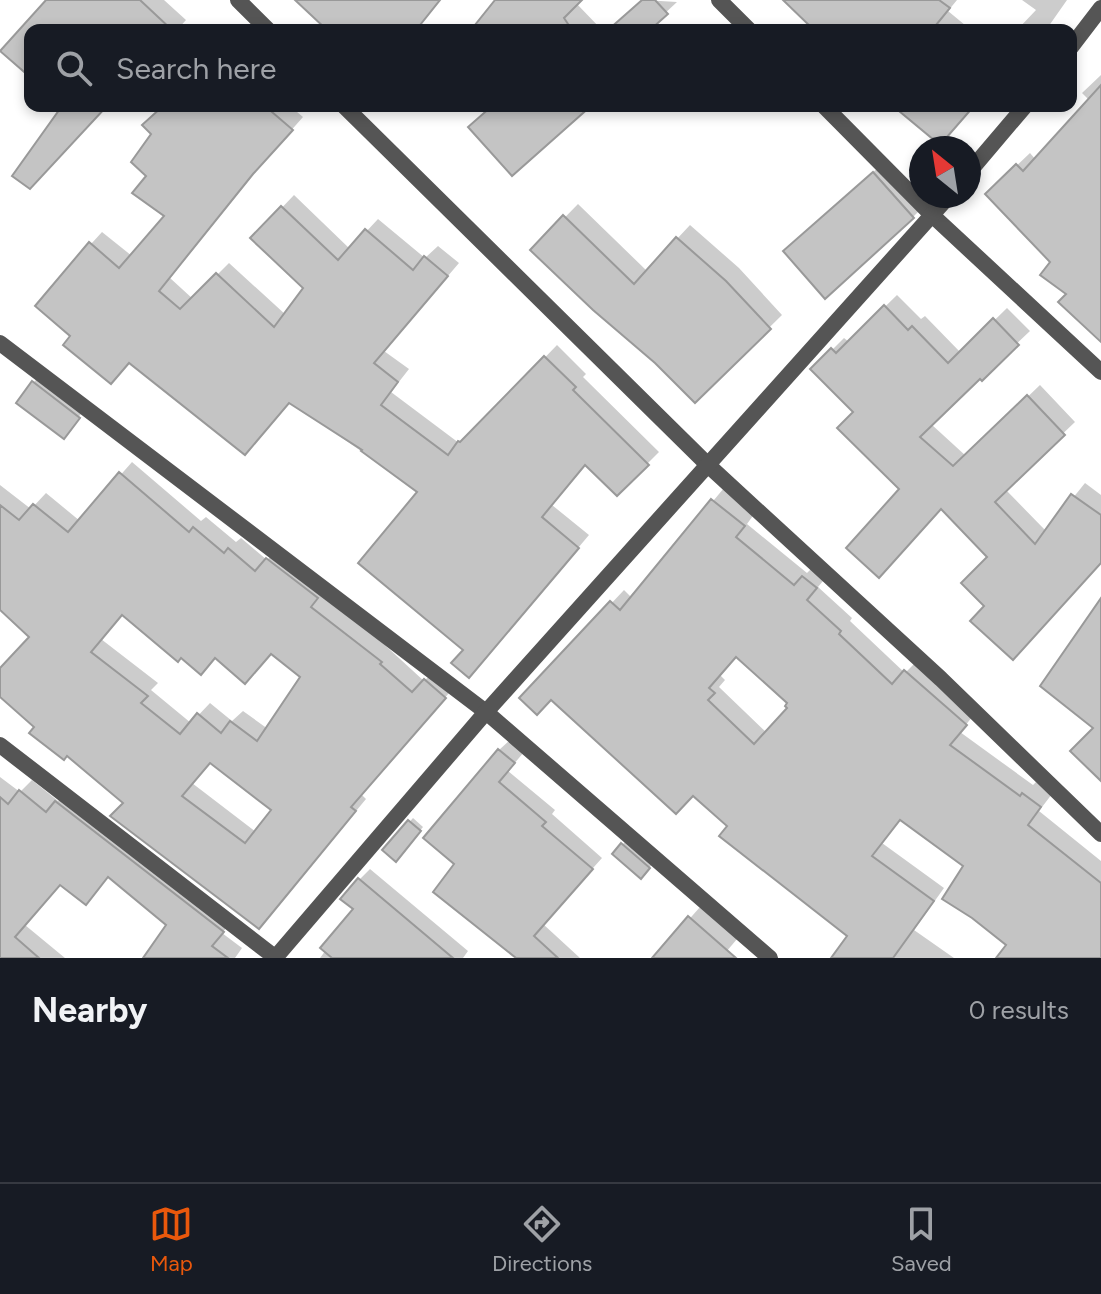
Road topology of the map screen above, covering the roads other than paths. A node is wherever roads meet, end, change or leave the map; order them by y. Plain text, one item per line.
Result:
1 (238, 0) edge
2 (719, 0) edge
3 (1101, 8) edge
4 (262, 24) edge
5 (743, 24) edge
6 (1077, 39) edge
7 (350, 112) edge
8 (830, 112) edge
9 (1020, 112) edge
10 (981, 158) edge
11 (938, 208) edge
12 (932, 215) junction
13 (0, 343) edge
14 (1101, 372) edge
15 (709, 466) junction
16 (486, 712) junction
17 (0, 745) edge
18 (1101, 834) edge
19 (276, 958) edge
20 (770, 958) edge

1 - 4 street
2 - 5 street
3 - 6 street
7 - 15 street
8 - 12 street
9 - 10 street
11 - 12 street
12 - 14 street
12 - 15 street
13 - 16 street
15 - 16 street
15 - 18 street
16 - 19 street
16 - 20 street
17 - 19 street

